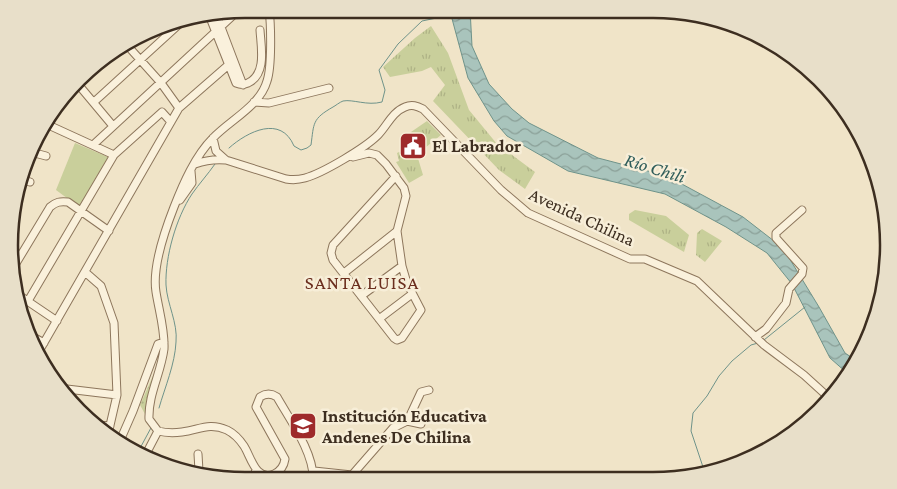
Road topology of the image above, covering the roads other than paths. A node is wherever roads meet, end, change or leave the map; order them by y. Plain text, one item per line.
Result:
1 (231, 18) edge
2 (269, 18) edge
3 (217, 19) edge
4 (212, 20) edge
5 (173, 29) edge
6 (218, 30) junction
7 (260, 30) dead end
8 (130, 49) edge
9 (140, 60) junction
10 (231, 63) junction
11 (161, 83) junction
12 (81, 87) edge
13 (328, 88) dead end
14 (94, 102) junction
15 (254, 102) junction
16 (179, 108) junction
17 (171, 122) junction
18 (51, 126) edge
19 (114, 126) junction
20 (213, 138) junction
21 (93, 145) junction
22 (37, 154) edge
23 (114, 155) junction
24 (46, 156) dead end
25 (226, 160) junction
26 (340, 162) junction
27 (193, 168) junction
28 (396, 176) junction
29 (27, 181) edge
30 (30, 182) dead end
31 (802, 210) dead end
32 (82, 211) junction
33 (109, 230) junction
34 (397, 231) junction
35 (18, 260) edge
36 (402, 266) junction
37 (85, 272) junction
38 (344, 273) junction
39 (412, 294) junction
40 (361, 296) junction
41 (24, 299) edge
42 (28, 302) junction
43 (379, 319) junction
44 (57, 321) junction
45 (39, 340) edge
46 (759, 341) junction
47 (164, 342) junction
48 (44, 343) junction
49 (42, 347) edge
50 (70, 389) edge
51 (429, 390) dead end
52 (824, 393) edge
53 (117, 395) junction
54 (408, 420) junction
55 (421, 424) dead end
56 (110, 427) edge
57 (156, 429) junction
58 (122, 436) edge
59 (148, 450) edge
60 (198, 454) dead end
61 (199, 467) edge
62 (256, 470) joint
63 (314, 471) joint
64 (259, 472) edge
65 (276, 472) edge
66 (324, 472) edge
67 (355, 472) edge

1 - 6 street
2 - 15 street
3 - 6 street
4 - 6 street
5 - 9 street
6 - 10 street
6 - 11 street
7 - 10 street
8 - 9 street
9 - 11 street
9 - 14 street
10 - 16 street
11 - 16 street
11 - 19 street
12 - 14 street
13 - 15 street
14 - 19 street
15 - 20 street
16 - 17 street
17 - 23 street
17 - 33 street
18 - 21 street
19 - 21 street
20 - 25 street
20 - 27 street
21 - 23 street
22 - 24 street
23 - 32 street
25 - 26 street, Avenida Chilina
25 - 27 street, Avenida Chilina
26 - 28 street
26 - 46 street, Avenida Chilina
27 - 47 street
28 - 34 street
28 - 38 street
29 - 30 street
31 - 46 street
32 - 33 street
32 - 35 street
32 - 42 street
33 - 37 street
34 - 36 street
34 - 38 street
36 - 39 street
36 - 40 street
37 - 44 street
37 - 53 street
38 - 40 street
39 - 43 street
39 - 43 street
40 - 43 street
41 - 42 street
42 - 44 street
44 - 48 street
45 - 48 street
46 - 52 street, Avenida Chilina
47 - 57 street
47 - 58 street
48 - 49 street
50 - 53 street
51 - 54 street
53 - 56 street
54 - 55 street
54 - 67 street
57 - 59 street
57 - 62 street
60 - 61 street
62 - 64 street
63 - 65 street
63 - 66 street

